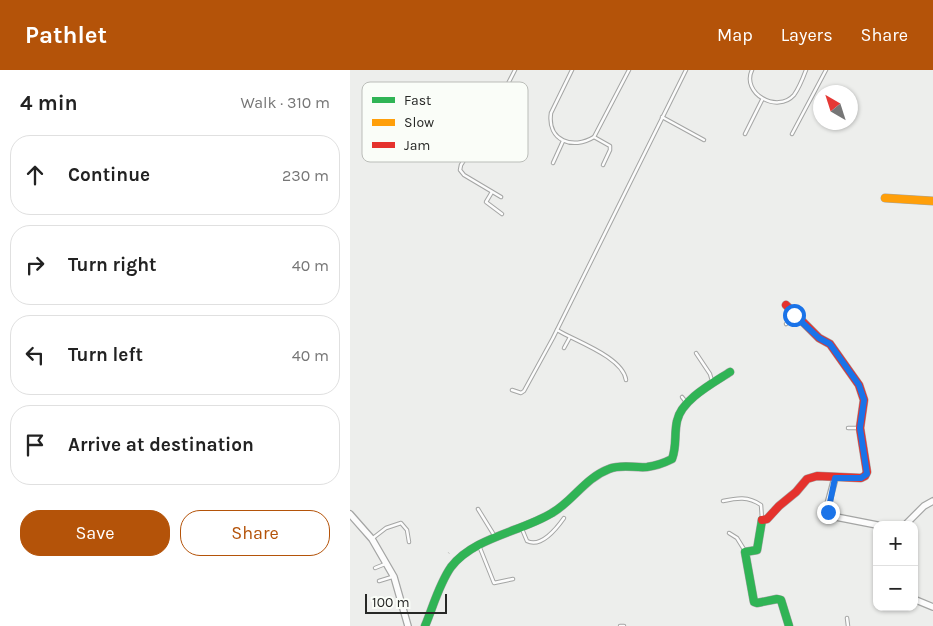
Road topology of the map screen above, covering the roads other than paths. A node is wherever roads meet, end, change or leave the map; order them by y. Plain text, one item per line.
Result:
1 (515, 70) edge
2 (572, 70) edge
3 (629, 70) edge
4 (686, 70) edge
5 (752, 70) edge
6 (806, 70) edge
7 (826, 70) edge
8 (509, 82) edge
9 (762, 99) junction
10 (662, 117) junction
11 (745, 134) dead end
12 (792, 134) dead end
13 (594, 137) junction
14 (704, 140) dead end
15 (563, 141) junction
16 (463, 162) edge
17 (553, 163) dead end
18 (603, 165) dead end
19 (492, 192) junction
20 (501, 197) dead end
21 (885, 198) dead end
22 (933, 201) edge
23 (502, 214) dead end
24 (786, 305) dead end
25 (795, 316) junction
26 (786, 324) dead end
27 (557, 330) junction
28 (570, 337) junction
29 (564, 348) dead end
30 (696, 353) dead end
31 (730, 372) dead end
32 (626, 380) dead end
33 (712, 383) junction
34 (512, 390) dead end
35 (848, 428) dead end
36 (860, 428) junction
37 (835, 478) junction
38 (722, 501) dead end
39 (933, 501) edge
40 (478, 509) dead end
41 (350, 514) edge
42 (564, 518) dead end
43 (762, 520) junction
44 (910, 521) edge
45 (873, 524) edge
46 (521, 527) junction
47 (729, 533) dead end
48 (496, 538) junction
49 (372, 539) junction
50 (409, 542) dead end
51 (480, 546) junction
52 (745, 552) junction
53 (386, 564) junction
54 (375, 568) dead end
55 (394, 577) junction
56 (512, 580) dead end
57 (379, 581) dead end
58 (918, 601) edge
59 (933, 608) edge
60 (847, 618) dead end
61 (401, 625) dead end
62 (408, 625) edge
63 (425, 626) edge
64 (789, 626) edge
65 (848, 626) edge

1 - 8 lane
2 - 15 lane
3 - 13 lane
4 - 10 lane
5 - 9 lane
6 - 9 lane
7 - 12 lane
9 - 11 lane
10 - 14 lane
10 - 27 lane
13 - 15 lane
13 - 18 lane
15 - 17 lane
16 - 19 lane
19 - 20 lane
19 - 23 lane
21 - 22 street
24 - 25 street
25 - 26 lane
25 - 36 street
27 - 28 lane
27 - 34 lane
28 - 29 lane
28 - 32 lane
30 - 33 lane
31 - 33 street
33 - 46 street
35 - 36 lane
36 - 37 street
37 - 43 street
37 - 45 street
38 - 43 lane
39 - 44 street
40 - 48 lane
41 - 49 street
42 - 46 lane
43 - 52 street
46 - 48 street
47 - 52 lane
48 - 51 street
49 - 50 lane
49 - 53 street
51 - 56 lane
51 - 63 street
52 - 64 street
53 - 54 lane
53 - 55 street
55 - 57 lane
55 - 62 street
58 - 59 street
60 - 65 lane
61 - 62 lane

